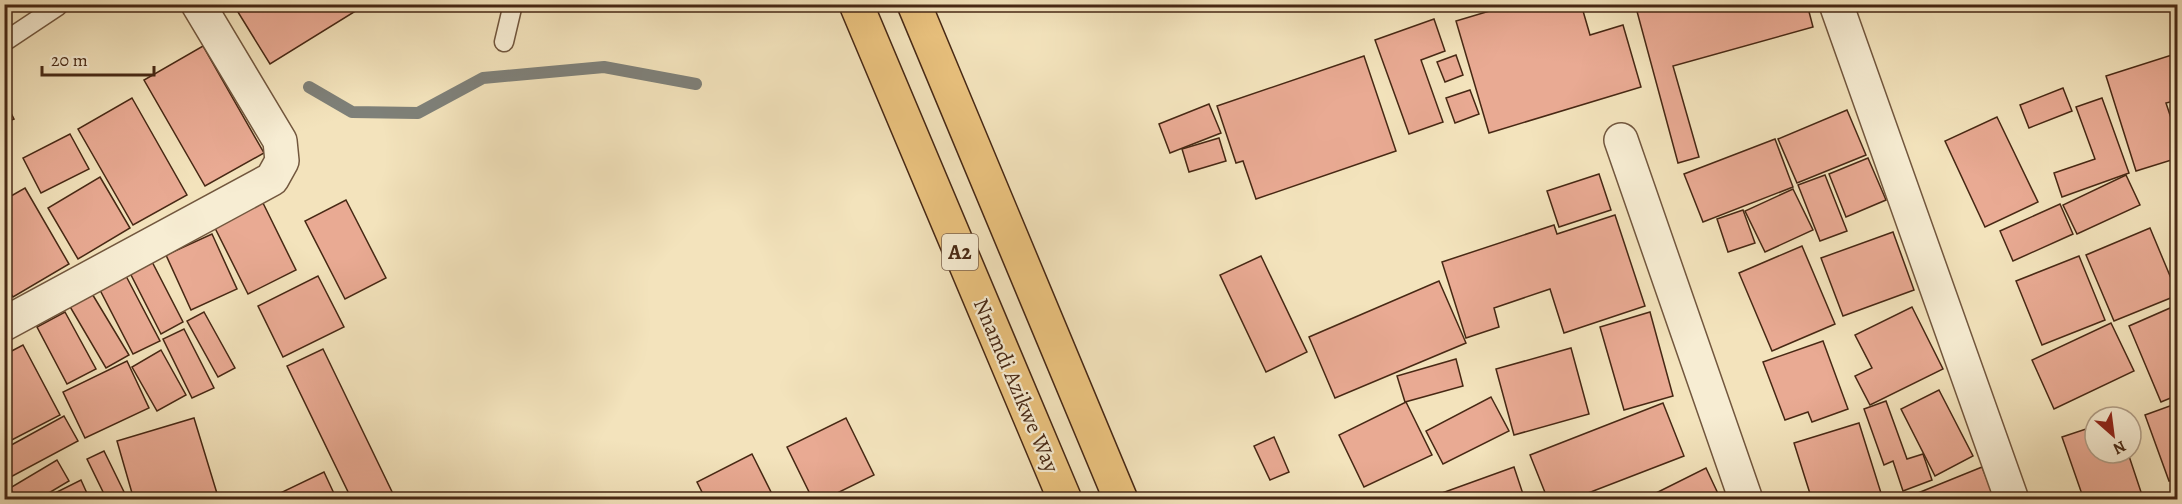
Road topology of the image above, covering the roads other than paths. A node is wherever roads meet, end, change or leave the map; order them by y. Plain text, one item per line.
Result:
1 (198, 4) edge
2 (513, 4) edge
3 (856, 4) edge
4 (914, 4) edge
5 (1836, 4) edge
6 (58, 6) dead end
7 (4, 42) edge
8 (504, 42) dead end
9 (1621, 140) dead end
10 (4, 324) edge
11 (1065, 500) edge
12 (1121, 500) edge
13 (1746, 500) edge
14 (2012, 500) edge

1 - 10 street
2 - 8 lane
3 - 11 highway, Nnamdi Azikwe Way / A2
4 - 12 highway, A2
5 - 14 street
6 - 7 lane
9 - 13 street

